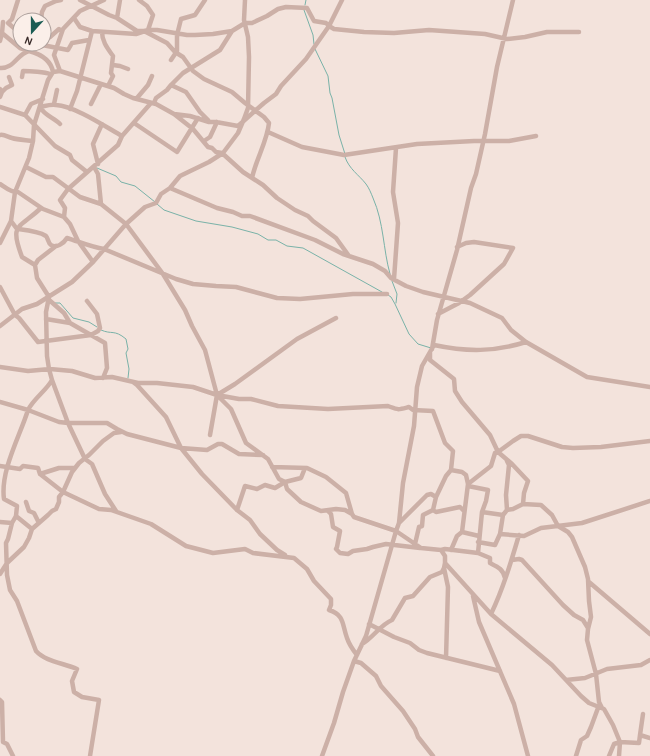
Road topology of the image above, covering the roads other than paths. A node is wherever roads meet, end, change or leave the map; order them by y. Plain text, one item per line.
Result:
1 (18, 0) edge
2 (44, 0) edge
3 (61, 0) edge
4 (80, 0) edge
5 (95, 0) edge
6 (104, 0) edge
7 (120, 0) edge
8 (139, 0) edge
9 (205, 0) edge
10 (245, 0) edge
11 (342, 0) edge
12 (513, 0) edge
13 (50, 3) junction
14 (90, 6) junction
15 (42, 12) edge
16 (74, 18) junction
17 (117, 18) junction
18 (1, 22) edge
19 (8, 23) junction
20 (245, 23) junction
21 (12, 26) edge
22 (329, 26) junction
23 (62, 30) junction
24 (146, 30) junction
25 (92, 31) junction
26 (232, 31) junction
27 (102, 32) junction
28 (579, 32) dead end
29 (2, 33) junction
30 (178, 34) junction
31 (52, 35) edge
32 (504, 38) junction
33 (90, 40) junction
34 (0, 41) edge
35 (12, 41) edge
36 (52, 47) edge
37 (56, 48) junction
38 (27, 52) edge
39 (32, 52) edge
40 (176, 52) junction
41 (35, 53) joint
42 (56, 60) junction
43 (171, 60) dead end
44 (113, 66) junction
45 (0, 68) edge
46 (191, 68) junction
47 (128, 69) dead end
48 (60, 71) junction
49 (52, 73) junction
50 (152, 76) dead end
51 (9, 77) dead end
52 (22, 77) dead end
53 (81, 77) junction
54 (102, 84) junction
55 (171, 85) junction
56 (108, 86) junction
57 (1, 90) edge
58 (57, 90) dead end
59 (0, 97) edge
60 (43, 98) junction
61 (137, 98) junction
62 (152, 103) junction
63 (54, 104) junction
64 (91, 104) dead end
65 (248, 106) junction
66 (0, 107) edge
67 (40, 107) junction
68 (70, 109) junction
69 (256, 111) junction
70 (174, 114) junction
71 (25, 116) junction
72 (198, 118) junction
73 (243, 121) junction
74 (209, 122) junction
75 (217, 122) junction
76 (134, 123) junction
77 (60, 124) dead end
78 (102, 124) junction
79 (34, 125) junction
80 (191, 128) junction
81 (268, 132) junction
82 (0, 135) edge
83 (122, 136) junction
84 (536, 136) dead end
85 (33, 141) junction
86 (204, 141) junction
87 (484, 141) junction
88 (396, 148) junction
89 (222, 153) junction
90 (96, 165) junction
91 (26, 167) junction
92 (87, 172) junction
93 (252, 178) junction
94 (0, 184) edge
95 (170, 188) junction
96 (68, 189) junction
97 (15, 192) junction
98 (101, 204) junction
99 (41, 208) junction
100 (64, 217) junction
101 (11, 221) junction
102 (126, 224) junction
103 (17, 229) junction
104 (78, 241) junction
105 (0, 242) edge
106 (56, 246) junction
107 (457, 247) junction
108 (104, 249) junction
109 (349, 256) junction
110 (93, 262) junction
111 (35, 265) junction
112 (163, 274) junction
113 (394, 279) junction
114 (0, 286) edge
115 (387, 294) dead end
116 (443, 297) junction
117 (49, 298) junction
118 (87, 301) dead end
119 (462, 301) junction
120 (438, 314) junction
121 (15, 315) junction
122 (336, 318) dead end
123 (46, 319) junction
124 (70, 323) junction
125 (0, 326) edge
126 (91, 335) junction
127 (46, 341) junction
128 (526, 342) junction
129 (431, 350) junction
130 (0, 366) edge
131 (48, 369) junction
132 (103, 378) junction
133 (52, 380) junction
134 (131, 382) junction
135 (650, 387) edge
136 (217, 395) junction
137 (0, 402) edge
138 (28, 410) junction
139 (415, 410) junction
140 (68, 423) junction
141 (121, 432) junction
142 (210, 435) dead end
143 (650, 441) edge
144 (181, 448) junction
145 (498, 452) junction
146 (263, 455) junction
147 (506, 458) junction
148 (85, 459) junction
149 (3, 466) edge
150 (272, 467) junction
151 (75, 468) junction
152 (305, 468) junction
153 (451, 470) junction
154 (40, 474) junction
155 (284, 482) junction
156 (468, 485) junction
157 (63, 492) junction
158 (436, 497) junction
159 (650, 501) edge
160 (26, 502) dead end
161 (523, 504) junction
162 (237, 510) junction
163 (434, 510) junction
164 (507, 510) junction
165 (328, 511) junction
166 (464, 511) junction
167 (116, 512) junction
168 (482, 512) junction
169 (352, 514) junction
170 (503, 515) junction
171 (16, 516) junction
172 (0, 522) edge
173 (39, 522) junction
174 (12, 523) junction
175 (399, 523) junction
176 (558, 526) junction
177 (32, 528) junction
178 (396, 531) junction
179 (462, 532) junction
180 (500, 534) junction
181 (519, 535) junction
182 (479, 539) junction
183 (0, 542) edge
184 (6, 543) junction
185 (415, 544) junction
186 (393, 545) junction
187 (421, 548) junction
188 (441, 550) junction
189 (451, 550) junction
190 (478, 553) junction
191 (287, 557) junction
192 (0, 558) edge
193 (6, 560) junction
194 (512, 560) junction
195 (445, 563) junction
196 (444, 568) junction
197 (0, 574) edge
198 (505, 578) junction
199 (589, 582) junction
200 (473, 594) junction
201 (492, 614) junction
202 (370, 624) junction
203 (588, 628) junction
204 (380, 629) junction
205 (650, 634) edge
206 (361, 645) junction
207 (357, 655) junction
208 (446, 658) junction
209 (650, 660) edge
210 (354, 661) junction
211 (500, 670) junction
212 (596, 674) junction
213 (566, 680) junction
214 (0, 700) edge
215 (600, 708) junction
216 (643, 714) dead end
217 (640, 735) junction
218 (650, 738) edge
219 (3, 742) junction
220 (620, 742) junction
221 (0, 746) edge
222 (12, 756) edge
223 (90, 756) edge
224 (322, 756) edge
225 (433, 756) edge
226 (528, 756) edge
227 (576, 756) edge
228 (609, 756) edge
229 (619, 756) edge

1 - 19 street
2 - 13 street
3 - 13 street
4 - 14 street
5 - 14 street
6 - 14 street
7 - 17 street
8 - 24 street
9 - 30 street
10 - 20 street
11 - 22 street
12 - 32 street
13 - 15 street
14 - 16 street
14 - 17 street
16 - 23 street
16 - 25 street
17 - 24 street
18 - 19 street
18 - 29 street
19 - 21 street
20 - 22 street
20 - 26 street
20 - 65 street
22 - 32 street
22 - 69 street
23 - 31 street
23 - 37 street
24 - 27 street
24 - 30 street
24 - 40 street
25 - 27 street
25 - 33 street
26 - 30 street
26 - 46 street
27 - 44 street
28 - 32 street
29 - 34 street
29 - 35 street
30 - 40 street
32 - 87 street
33 - 37 street
33 - 53 street
36 - 37 street
37 - 42 street
38 - 45 street
39 - 41 street
40 - 43 street
40 - 46 street
41 - 49 street
42 - 48 street
42 - 49 street
44 - 47 street
44 - 56 street
46 - 55 street
46 - 65 street
48 - 49 street
48 - 53 street
49 - 52 street
49 - 60 street
50 - 61 street
51 - 57 street
53 - 54 street
53 - 68 street
54 - 56 street
54 - 64 street
55 - 62 street
55 - 74 street
56 - 61 street
57 - 59 street
58 - 63 street
60 - 67 street
60 - 71 street
61 - 62 street
62 - 70 street
62 - 76 street
63 - 67 street
63 - 68 street
65 - 69 street
65 - 73 street
66 - 71 street
67 - 77 street
67 - 79 street
68 - 78 street
69 - 73 street
69 - 81 street
70 - 72 street
70 - 80 street
71 - 79 street
72 - 74 street
72 - 80 street
73 - 75 street
73 - 89 street
74 - 75 street
75 - 86 street
76 - 80 street
76 - 83 street
78 - 83 street
78 - 90 street
79 - 85 street
79 - 92 street
80 - 86 street
81 - 88 street
81 - 93 street
82 - 85 street
83 - 90 street
84 - 87 street
85 - 91 street
86 - 89 street
87 - 88 street
87 - 107 street
88 - 113 street
89 - 93 street
89 - 95 street
90 - 92 street
90 - 98 street
91 - 96 street
91 - 97 street
92 - 96 street
93 - 109 street
94 - 97 street
95 - 102 street
95 - 109 street
96 - 98 street
96 - 100 street
97 - 99 street
97 - 101 street
98 - 102 street
99 - 100 street
99 - 103 street
100 - 104 street
101 - 103 street
101 - 105 street
102 - 108 street
102 - 112 street
103 - 106 street
103 - 111 street
104 - 106 street
104 - 108 street
104 - 110 street
106 - 111 street
107 - 116 street
107 - 119 street
108 - 110 street
108 - 112 street
109 - 113 street
110 - 117 street
111 - 117 street
112 - 115 street
112 - 136 street
113 - 116 street
114 - 121 street
116 - 119 street
116 - 120 street
117 - 121 street
117 - 123 street
117 - 124 street
118 - 126 street
119 - 120 street
119 - 128 street
120 - 129 street
121 - 125 street
121 - 127 street
122 - 136 street
123 - 124 street
123 - 127 street
124 - 126 street
126 - 127 street
126 - 132 street
127 - 131 street
128 - 129 street
128 - 135 street
129 - 139 street
129 - 145 street
130 - 131 street
131 - 132 street
131 - 133 street
132 - 134 street
133 - 138 street
133 - 140 street
134 - 136 street
134 - 144 street
136 - 139 street
136 - 142 street
136 - 146 street
137 - 138 street
138 - 140 street
138 - 149 street
139 - 153 street
139 - 175 street
140 - 141 street
140 - 148 street
141 - 144 street
141 - 148 street
143 - 145 street
144 - 146 street
144 - 162 street
145 - 147 street
145 - 156 street
146 - 150 street
147 - 161 street
147 - 164 street
148 - 151 street
148 - 167 street
149 - 154 street
149 - 171 street
150 - 152 street
150 - 155 street
151 - 154 street
151 - 157 street
152 - 155 street
152 - 169 street
153 - 156 street
153 - 158 street
154 - 157 street
155 - 162 street
155 - 165 street
156 - 166 street
156 - 168 street
157 - 167 street
157 - 173 street
158 - 163 street
158 - 175 street
159 - 176 street
160 - 173 street
161 - 164 street
161 - 176 street
162 - 191 street
163 - 166 street
163 - 185 street
164 - 170 street
165 - 169 street
165 - 186 street
166 - 179 street
167 - 191 street
168 - 170 street
168 - 182 street
169 - 178 street
170 - 180 street
171 - 174 street
171 - 177 street
172 - 174 street
173 - 177 street
174 - 184 street
175 - 178 street
176 - 181 street
176 - 199 street
177 - 193 street
178 - 185 street
178 - 186 street
179 - 182 street
179 - 189 street
180 - 181 street
180 - 182 street
181 - 194 street
182 - 190 street
183 - 184 street
184 - 193 street
185 - 187 street
186 - 187 street
186 - 202 street
187 - 188 street
188 - 189 street
188 - 195 street
189 - 190 street
190 - 198 street
191 - 207 street
192 - 193 street
193 - 197 street
193 - 223 street
194 - 198 street
194 - 203 street
195 - 196 street
195 - 200 street
196 - 204 street
196 - 208 street
198 - 201 street
199 - 203 street
199 - 205 street
200 - 201 street
200 - 211 street
201 - 213 street
202 - 204 street
202 - 206 street
203 - 212 street
204 - 206 street
204 - 208 street
206 - 207 street
207 - 210 street
208 - 211 street
209 - 212 street
210 - 224 street
210 - 225 street
211 - 226 street
212 - 213 street
212 - 215 street
213 - 215 street
214 - 219 street
215 - 220 street
215 - 227 street
216 - 217 street
217 - 218 street
217 - 220 street
219 - 221 street
219 - 222 street
220 - 228 street
220 - 229 street

